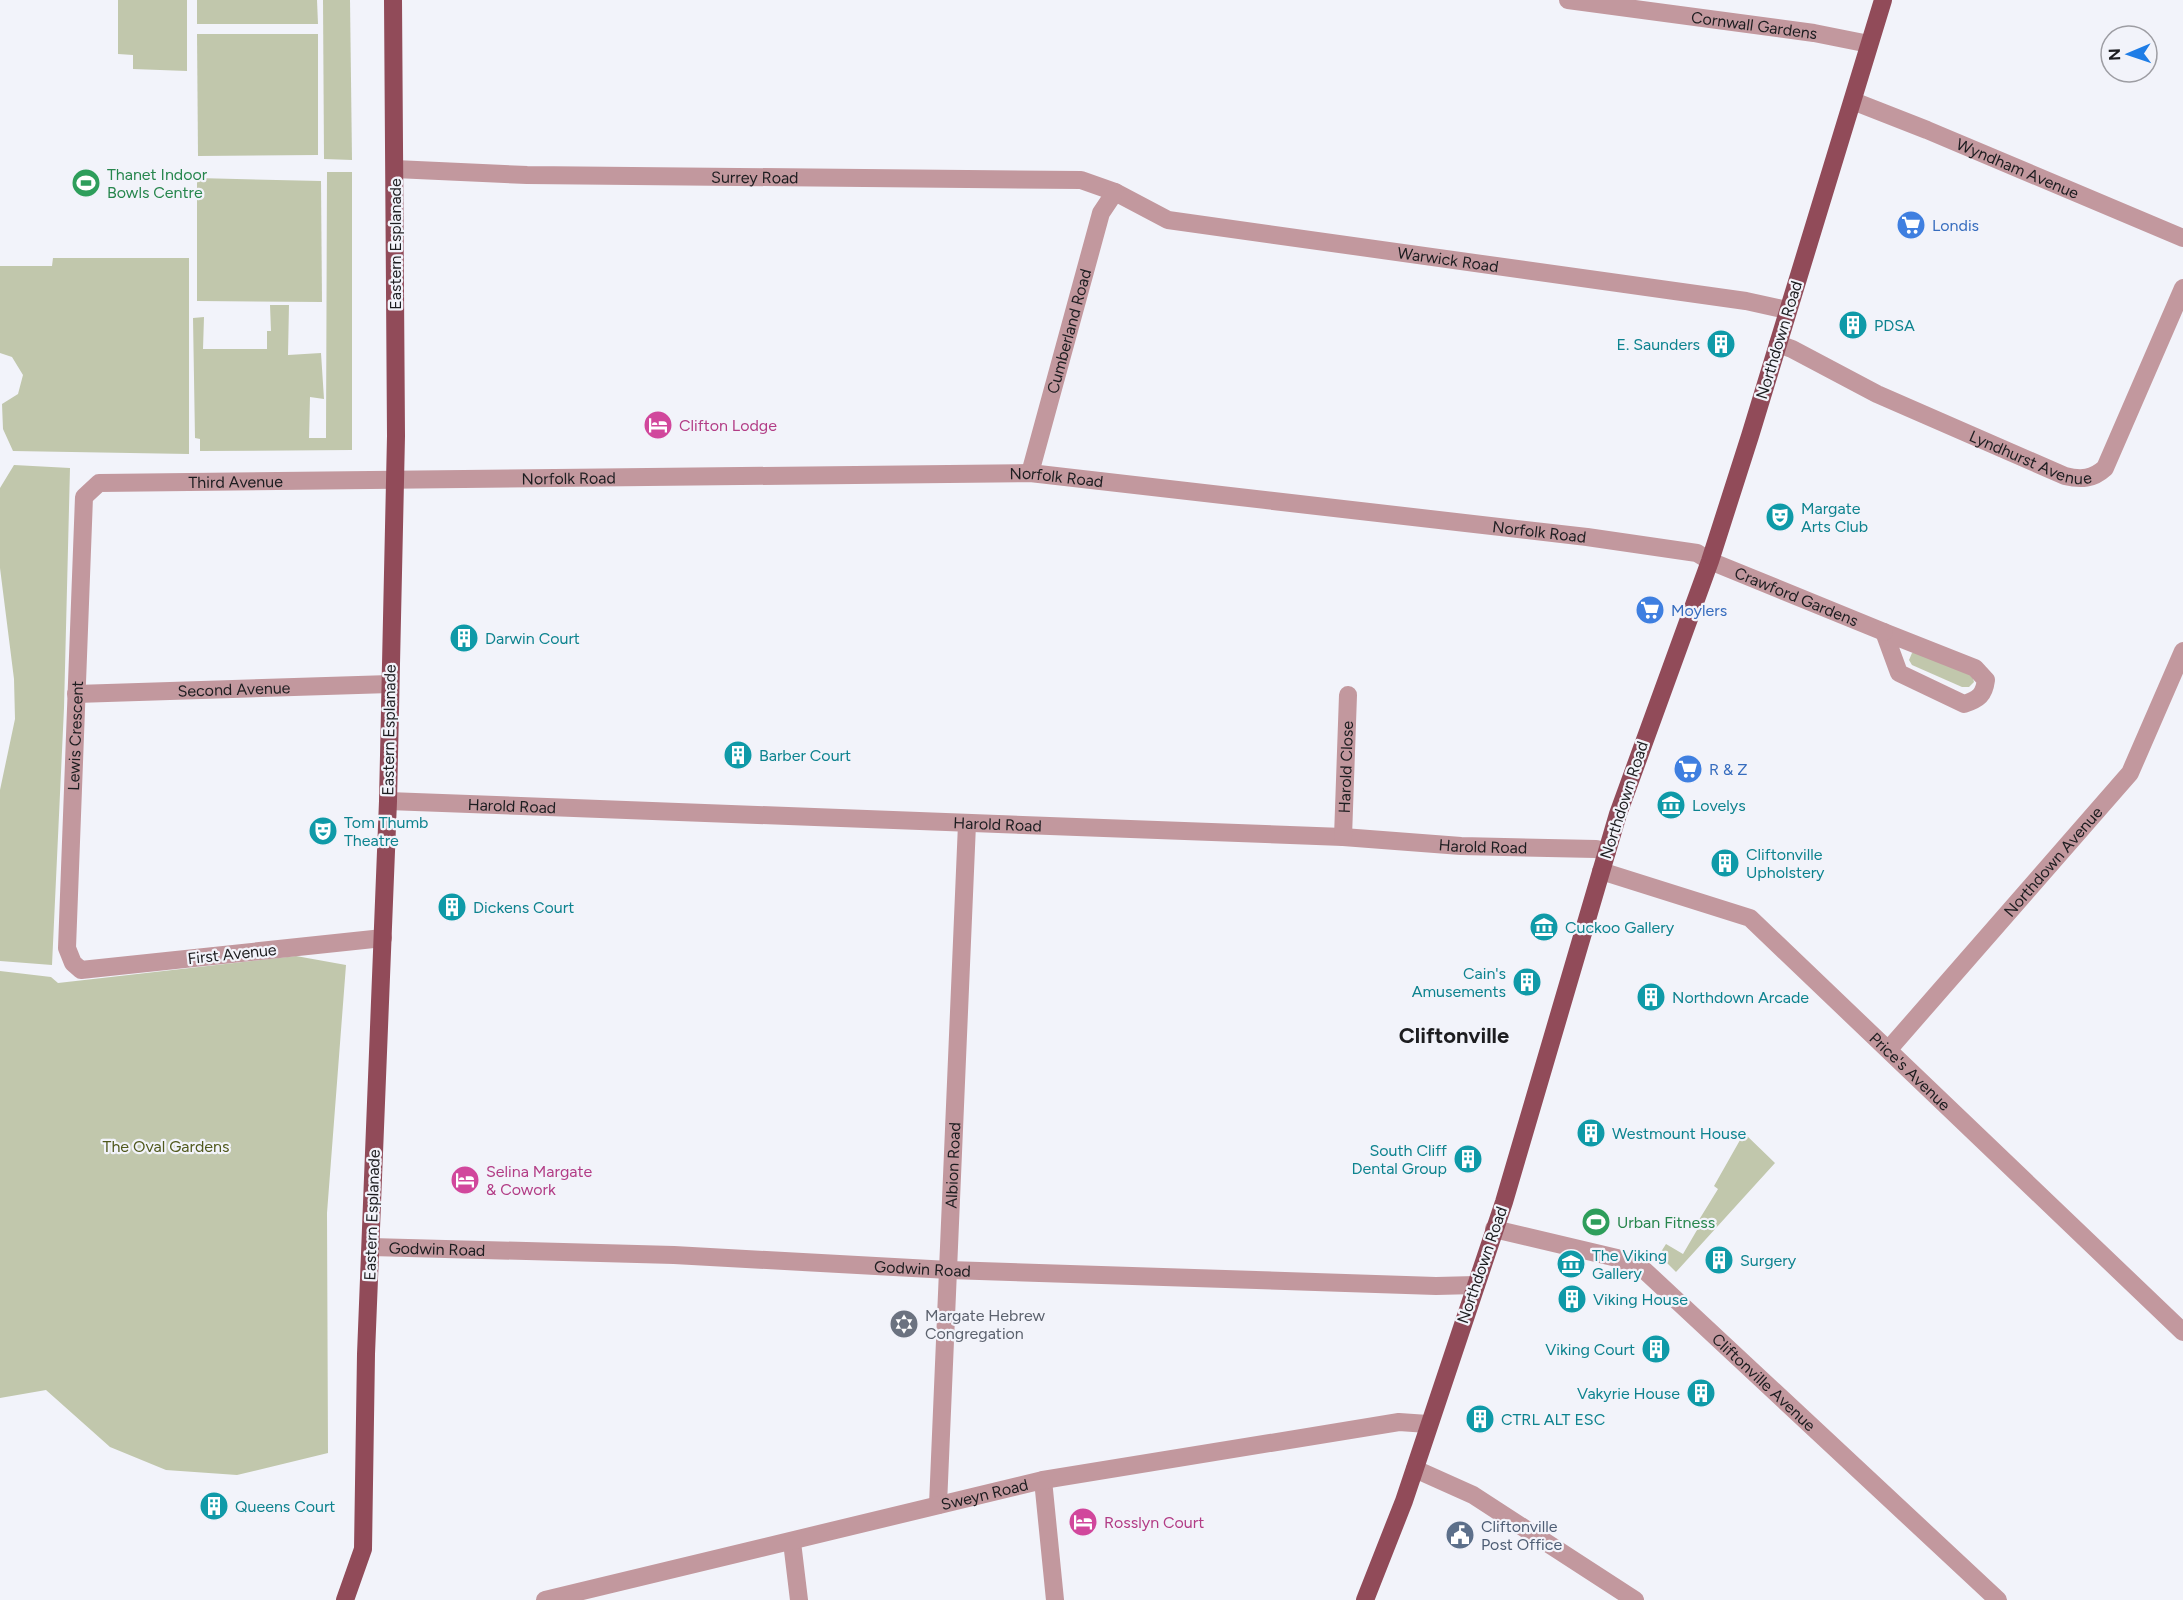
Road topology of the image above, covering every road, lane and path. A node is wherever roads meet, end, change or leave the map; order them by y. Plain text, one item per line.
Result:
1 (393, 0) edge
2 (1568, 0) edge
3 (1883, 0) edge
4 (1869, 44) junction
5 (1853, 101) junction
6 (394, 169) junction
7 (1115, 192) junction
8 (2183, 238) edge
9 (2183, 288) edge
10 (1787, 310) junction
11 (1778, 344) junction
12 (1030, 474) junction
13 (394, 482) junction
14 (84, 497) joint
15 (1710, 561) junction
16 (1884, 632) junction
17 (2183, 651) edge
18 (390, 684) junction
19 (76, 694) junction
20 (1348, 695) dead end
21 (388, 801) junction
22 (967, 824) junction
23 (1343, 837) junction
24 (1607, 852) junction
25 (1601, 871) junction
26 (383, 938) junction
27 (81, 970) joint
28 (1888, 1049) junction
29 (1494, 1229) junction
30 (371, 1247) junction
31 (949, 1270) junction
32 (1476, 1285) junction
33 (2183, 1332) edge
34 (1428, 1424) junction
35 (1415, 1469) junction
36 (1043, 1480) junction
37 (938, 1504) junction
38 (792, 1542) junction
39 (345, 1600) edge
40 (545, 1600) edge
41 (799, 1600) edge
42 (1055, 1600) edge
43 (1365, 1600) edge
44 (1635, 1600) edge
45 (1998, 1600) edge

1 - 6 main road, Eastern Esplanade
2 - 4 street, Cornwall Gardens
3 - 4 main road, Northdown Road
4 - 5 main road, Northdown Road
5 - 8 street, Wyndham Avenue
5 - 10 main road, Northdown Road
6 - 7 street, Surrey Road
6 - 13 main road, Eastern Esplanade
7 - 10 street, Warwick Road
7 - 12 street, Cumberland Road
9 - 11 street, Lyndhurst Avenue
10 - 11 main road, Northdown Road
11 - 15 main road, Northdown Road
12 - 13 street, Norfolk Road
12 - 15 street, Norfolk Road
13 - 14 street, Third Avenue
13 - 18 main road, Eastern Esplanade
14 - 19 street, Lewis Crescent
15 - 16 street, Crawford Gardens
15 - 24 main road, Northdown Road
16 - 16 street, Crawford Gardens
17 - 28 street, Northdown Avenue
18 - 19 street, Second Avenue
18 - 21 main road, Eastern Esplanade
19 - 27 street, Lewis Crescent
20 - 23 street, Harold Close
21 - 22 street, Harold Road
21 - 26 main road, Eastern Esplanade
22 - 23 street, Harold Road
22 - 31 street, Albion Road
23 - 24 street, Harold Road
24 - 25 main road, Northdown Road
25 - 28 street, Price's Avenue
25 - 29 main road, Northdown Road
26 - 27 street, First Avenue
26 - 30 main road, Eastern Esplanade
28 - 33 street, Price's Avenue
29 - 32 main road, Northdown Road
29 - 45 street, Cliftonville Avenue
30 - 31 street, Godwin Road
30 - 39 main road, Eastern Esplanade
31 - 32 street, Godwin Road
31 - 37 street, Albion Road
32 - 34 main road, Northdown Road
34 - 35 main road, Northdown Road
34 - 36 street, Sweyn Road
35 - 43 main road, Northdown Road
35 - 44 street
36 - 37 street, Sweyn Road
36 - 42 street
37 - 38 street, Sweyn Road
38 - 40 street, Sweyn Road
38 - 41 street

